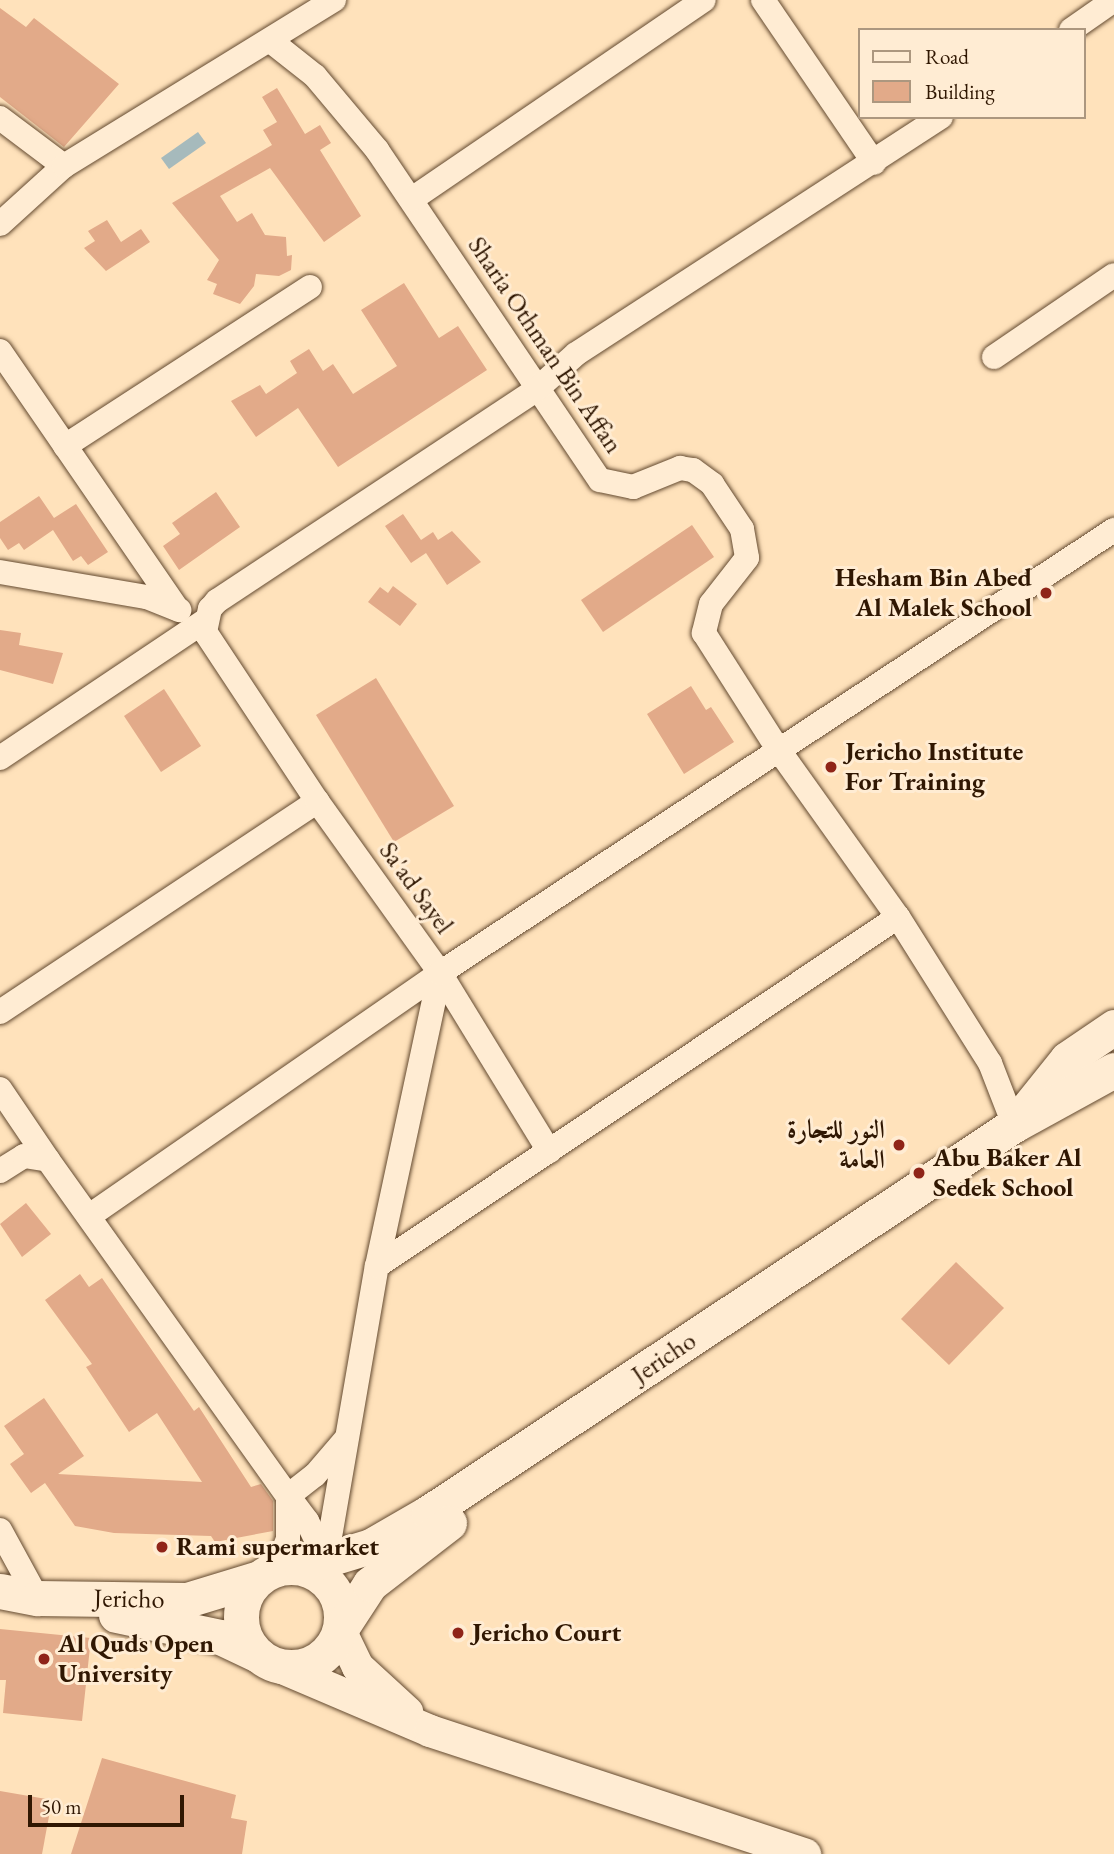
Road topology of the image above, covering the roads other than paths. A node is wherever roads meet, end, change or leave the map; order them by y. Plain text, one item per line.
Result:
1 (334, 0) edge
2 (704, 0) edge
3 (763, 0) edge
4 (1114, 0) edge
5 (1074, 28) edge
6 (272, 42) junction
7 (0, 118) edge
8 (938, 119) edge
9 (874, 163) junction
10 (64, 166) junction
11 (412, 199) junction
12 (0, 224) edge
13 (1114, 275) edge
14 (310, 287) dead end
15 (0, 351) edge
16 (994, 357) dead end
17 (537, 389) junction
18 (65, 446) junction
19 (1114, 530) edge
20 (0, 572) edge
21 (177, 609) junction
22 (206, 621) junction
23 (778, 749) junction
24 (0, 758) edge
25 (317, 801) junction
26 (898, 917) junction
27 (440, 973) junction
28 (0, 1012) edge
29 (1114, 1027) edge
30 (1114, 1070) edge
31 (0, 1089) edge
32 (1014, 1125) junction
33 (548, 1151) junction
34 (48, 1160) junction
35 (0, 1171) edge
36 (90, 1215) junction
37 (377, 1266) junction
38 (607, 1395) junction
39 (348, 1436) junction
40 (288, 1496) junction
41 (0, 1530) edge
42 (290, 1569) junction
43 (0, 1591) edge
44 (37, 1598) junction
45 (340, 1630) junction
46 (265, 1660) junction
47 (430, 1731) junction
48 (805, 1854) edge

1 - 6 street
2 - 11 street
3 - 9 street
4 - 5 street
6 - 10 street
6 - 11 street, Sharia Othman Bin Affan
7 - 10 street
8 - 9 street
9 - 17 street
10 - 12 street
11 - 17 street, Sharia Othman Bin Affan
13 - 16 street
14 - 18 street
15 - 18 street
17 - 22 street
17 - 23 street, Sharia Othman Bin Affan
18 - 21 street
19 - 23 street
20 - 21 street
21 - 22 street
22 - 24 street
22 - 25 street, Sa'ad Sayel
23 - 26 street, Sharia Othman Bin Affan
23 - 27 street
25 - 27 street, Sa'ad Sayel
25 - 28 street
26 - 32 street, Sharia Othman Bin Affan
26 - 33 street
27 - 33 street
27 - 36 street, Sa'ad Sayel
27 - 37 street
29 - 32 main road, Jericho
30 - 32 main road, Jericho
31 - 34 street
32 - 38 main road, Jericho
33 - 37 street
34 - 35 street
34 - 36 street
36 - 40 street
37 - 39 street
38 - 42 main road, Jericho
38 - 45 main road
39 - 40 street
39 - 42 street
40 - 42 street
40 - 42 street
41 - 44 street
42 - 44 main road, Jericho
42 - 45 main road
42 - 46 main road
43 - 44 main road, Jericho
44 - 46 main road
45 - 46 main road
45 - 47 street
46 - 47 street
47 - 48 street

